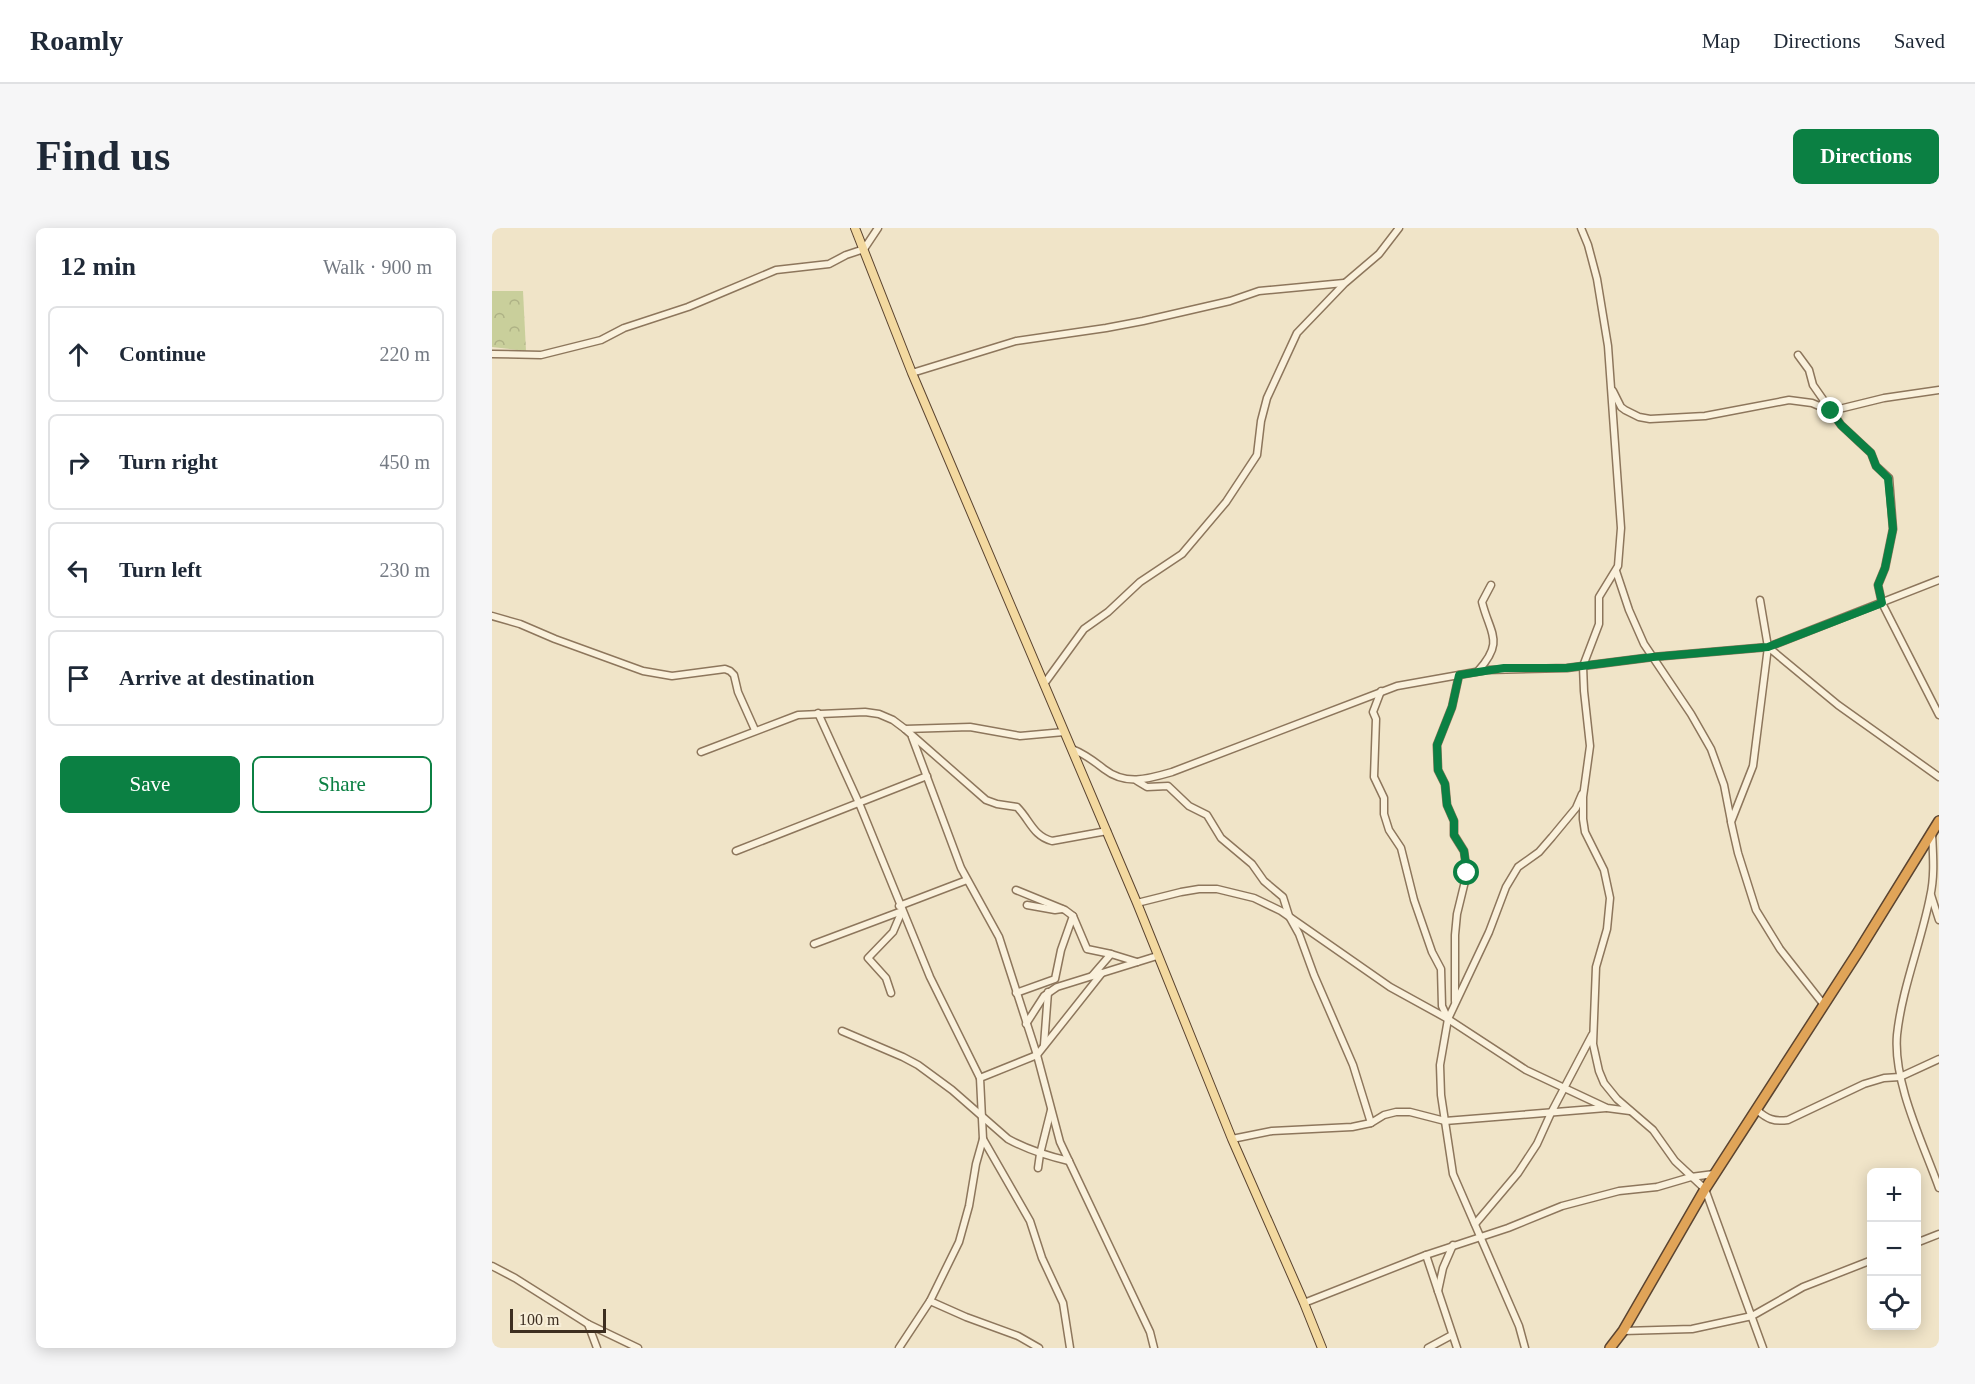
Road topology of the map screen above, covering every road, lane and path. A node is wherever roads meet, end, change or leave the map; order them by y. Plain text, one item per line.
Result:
1 (855, 228) edge
2 (878, 228) edge
3 (1399, 228) edge
4 (1581, 228) edge
5 (864, 249) junction
6 (1345, 283) junction
7 (492, 354) edge
8 (1798, 355) dead end
9 (912, 373) junction
10 (1611, 387) junction
11 (1939, 390) edge
12 (1831, 411) junction
13 (1616, 571) junction
14 (1939, 580) edge
15 (1491, 585) dead end
16 (1760, 600) dead end
17 (1882, 603) junction
18 (492, 616) edge
19 (1768, 647) junction
20 (1653, 657) junction
21 (1583, 666) junction
22 (1478, 672) junction
23 (1459, 675) junction
24 (1044, 684) junction
25 (1381, 691) junction
26 (818, 714) junction
27 (1939, 715) edge
28 (905, 729) junction
29 (755, 730) junction
30 (1064, 732) junction
31 (912, 737) junction
32 (1072, 749) junction
33 (701, 752) dead end
34 (927, 776) junction
35 (1939, 777) edge
36 (1136, 781) junction
37 (1586, 785) junction
38 (859, 803) junction
39 (1939, 821) edge
40 (1731, 822) junction
41 (1107, 831) junction
42 (1932, 832) junction
43 (736, 851) dead end
44 (967, 880) junction
45 (1016, 890) dead end
46 (1931, 894) junction
47 (1137, 903) junction
48 (1027, 905) dead end
49 (900, 908) junction
50 (1064, 909) junction
51 (1072, 916) junction
52 (1289, 916) junction
53 (1939, 920) edge
54 (814, 944) dead end
55 (1111, 954) junction
56 (1158, 956) junction
57 (1137, 962) junction
58 (1101, 973) junction
59 (1092, 976) junction
60 (1048, 992) junction
61 (891, 993) dead end
62 (1016, 993) junction
63 (1455, 1004) junction
64 (1824, 1005) junction
65 (1448, 1019) junction
66 (1026, 1024) junction
67 (842, 1030) dead end
68 (1592, 1034) junction
69 (1044, 1047) junction
70 (1037, 1054) junction
71 (1939, 1059) edge
72 (1900, 1077) junction
73 (980, 1078) junction
74 (1563, 1089) junction
75 (1607, 1108) junction
76 (1051, 1109) junction
77 (1757, 1110) junction
78 (1632, 1111) junction
79 (1551, 1113) junction
80 (981, 1114) junction
81 (1445, 1121) junction
82 (1371, 1123) junction
83 (983, 1139) junction
84 (1232, 1139) junction
85 (1040, 1154) junction
86 (1070, 1161) junction
87 (1038, 1168) dead end
88 (1714, 1174) junction
89 (1691, 1177) junction
90 (1939, 1188) edge
91 (1705, 1189) junction
92 (1474, 1224) junction
93 (1939, 1234) edge
94 (1480, 1238) junction
95 (1921, 1241) edge
96 (1453, 1245) junction
97 (1425, 1255) junction
98 (1867, 1262) edge
99 (492, 1266) edge
100 (1438, 1292) junction
101 (930, 1300) junction
102 (1304, 1303) junction
103 (1752, 1316) junction
104 (588, 1324) junction
105 (1623, 1331) junction
106 (1452, 1335) junction
107 (1153, 1345) edge
108 (597, 1348) edge
109 (638, 1348) edge
110 (899, 1348) edge
111 (1039, 1348) edge
112 (1070, 1348) edge
113 (1160, 1348) edge
114 (1322, 1348) edge
115 (1428, 1348) edge
116 (1457, 1348) edge
117 (1525, 1348) edge
118 (1610, 1348) edge
119 (1763, 1348) edge

1 - 5 main road
2 - 5 street
3 - 6 street
4 - 10 street
5 - 7 street
5 - 9 main road
6 - 9 street
6 - 24 street
8 - 12 street
9 - 24 main road
10 - 12 street
10 - 13 street
11 - 12 street
12 - 17 street
13 - 20 street
13 - 21 street
14 - 17 street
15 - 22 street
16 - 19 street
17 - 19 street
17 - 27 street
18 - 29 street
19 - 20 street
19 - 35 street
19 - 40 street
20 - 21 street
20 - 40 street
21 - 22 street
21 - 37 street
22 - 23 street
23 - 25 street
23 - 63 street
24 - 30 main road
25 - 36 street
25 - 65 street
26 - 28 street
26 - 29 street
26 - 38 street
28 - 30 street
28 - 31 street
29 - 33 street
30 - 32 main road
31 - 34 street
31 - 41 street
32 - 36 street
32 - 41 main road
34 - 38 street
34 - 44 street
36 - 52 street
37 - 63 street
37 - 68 street
38 - 43 street
38 - 49 street
39 - 42 highway
40 - 64 street
41 - 47 main road
42 - 46 street
42 - 64 highway
44 - 49 street
44 - 62 street
45 - 50 street
46 - 53 street
46 - 72 street
47 - 52 street
47 - 56 main road
48 - 50 street
49 - 54 street
49 - 61 street
49 - 73 street
50 - 51 street
51 - 55 street
51 - 62 street
52 - 65 street
52 - 82 street
55 - 57 street
55 - 59 street
56 - 57 street
56 - 84 main road
57 - 58 street
58 - 59 street
58 - 69 street
59 - 60 street
60 - 66 street
60 - 69 street
62 - 66 street
63 - 65 street
64 - 77 highway
65 - 74 street
65 - 81 street
66 - 70 street
67 - 80 street
68 - 74 street
68 - 78 street
69 - 70 street
70 - 73 street
70 - 76 street
71 - 72 street
72 - 77 street
72 - 90 street
73 - 80 street
74 - 75 street
74 - 79 street
75 - 78 street
75 - 79 street
76 - 85 street
76 - 86 street
77 - 88 highway
78 - 89 street
79 - 81 street
79 - 92 street
80 - 83 street
80 - 85 street
81 - 82 street
81 - 92 street
82 - 84 street
83 - 101 street
83 - 112 street
84 - 102 main road
85 - 86 street
85 - 87 street
86 - 107 street
88 - 89 street
88 - 91 highway
89 - 91 street
89 - 94 street
91 - 103 street
91 - 105 highway
92 - 94 street
93 - 95 street
94 - 96 street
94 - 117 street
96 - 97 street
96 - 100 street
97 - 100 street
97 - 102 street
98 - 103 street
99 - 104 street
100 - 106 street
101 - 110 street
101 - 111 street
102 - 114 main road
103 - 105 street
103 - 119 street
104 - 108 street
104 - 109 street
105 - 118 highway
106 - 115 street
106 - 116 street
107 - 113 street

